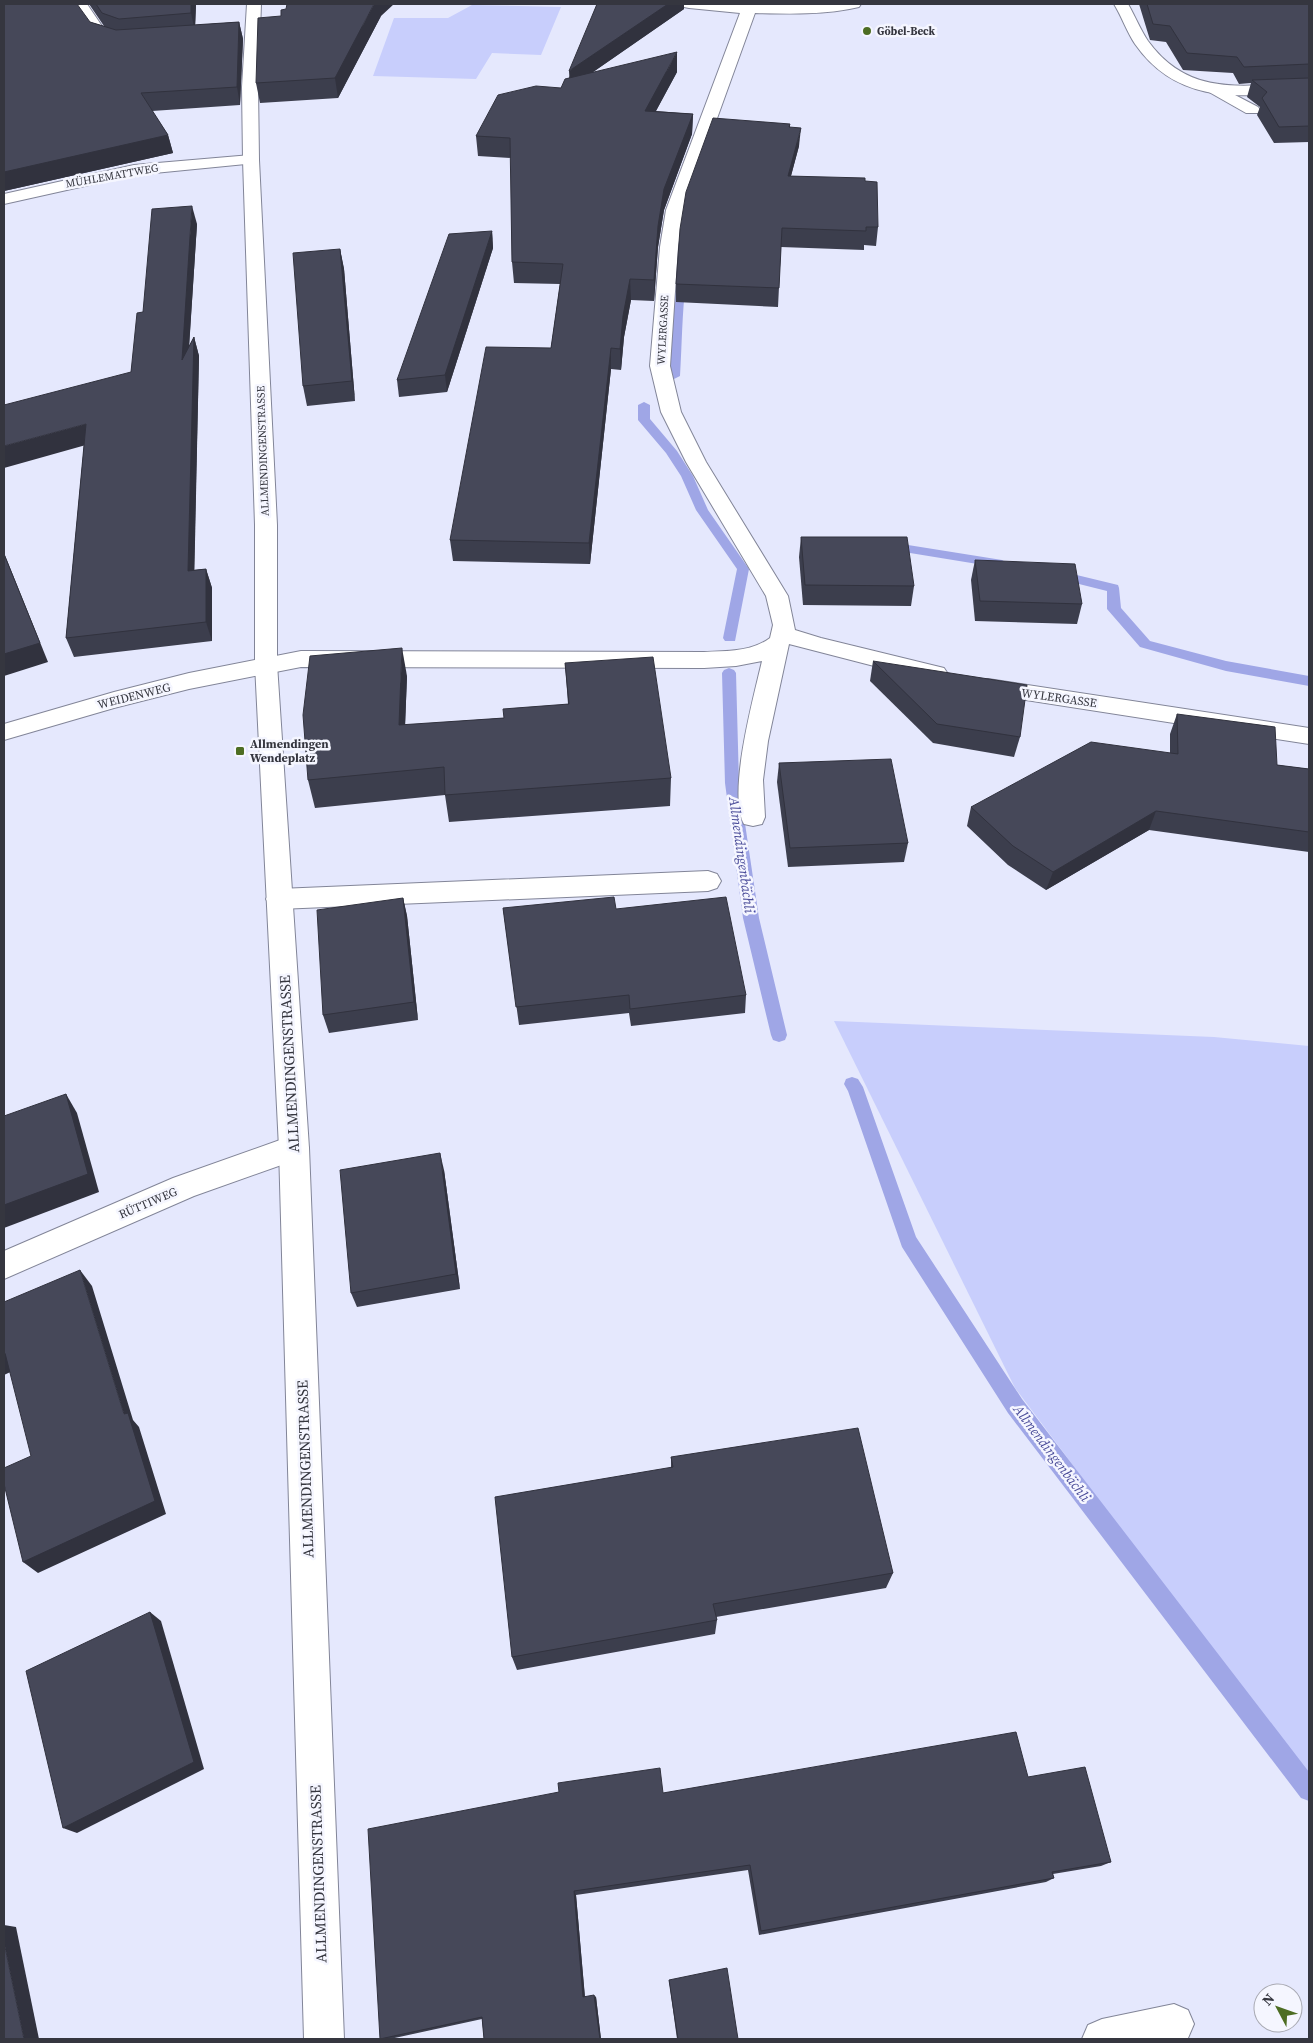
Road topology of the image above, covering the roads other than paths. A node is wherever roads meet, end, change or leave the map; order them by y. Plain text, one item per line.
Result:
1 (80, 4) edge
2 (254, 4) edge
3 (689, 4) edge
4 (854, 4) edge
5 (1121, 4) edge
6 (706, 5) edge
7 (749, 9) junction
8 (138, 42) edge
9 (1309, 87) edge
10 (1214, 89) junction
11 (1252, 110) dead end
12 (251, 160) junction
13 (4, 199) edge
14 (780, 640) junction
15 (266, 664) junction
16 (4, 732) edge
17 (1309, 736) edge
18 (753, 817) dead end
19 (708, 881) dead end
20 (279, 899) junction
21 (294, 1148) junction
22 (4, 1265) edge
23 (1174, 2024) dead end
24 (324, 2039) edge
25 (1102, 2039) edge

1 - 8 street
2 - 12 street, ALLMENDINGENSTRASSE
3 - 6 street
4 - 7 street
5 - 10 street
6 - 7 street
7 - 14 street, WYLERGASSE
9 - 10 street
10 - 11 street
12 - 13 street, MÜHLEMATTWEG
12 - 15 street, ALLMENDINGENSTRASSE
14 - 15 street
14 - 17 street, WYLERGASSE
14 - 18 street
15 - 16 street, WEIDENWEG
15 - 20 street, ALLMENDINGENSTRASSE
19 - 20 street
20 - 21 street, ALLMENDINGENSTRASSE
21 - 22 street, RÜTTIWEG
21 - 24 street, ALLMENDINGENSTRASSE
23 - 25 street

